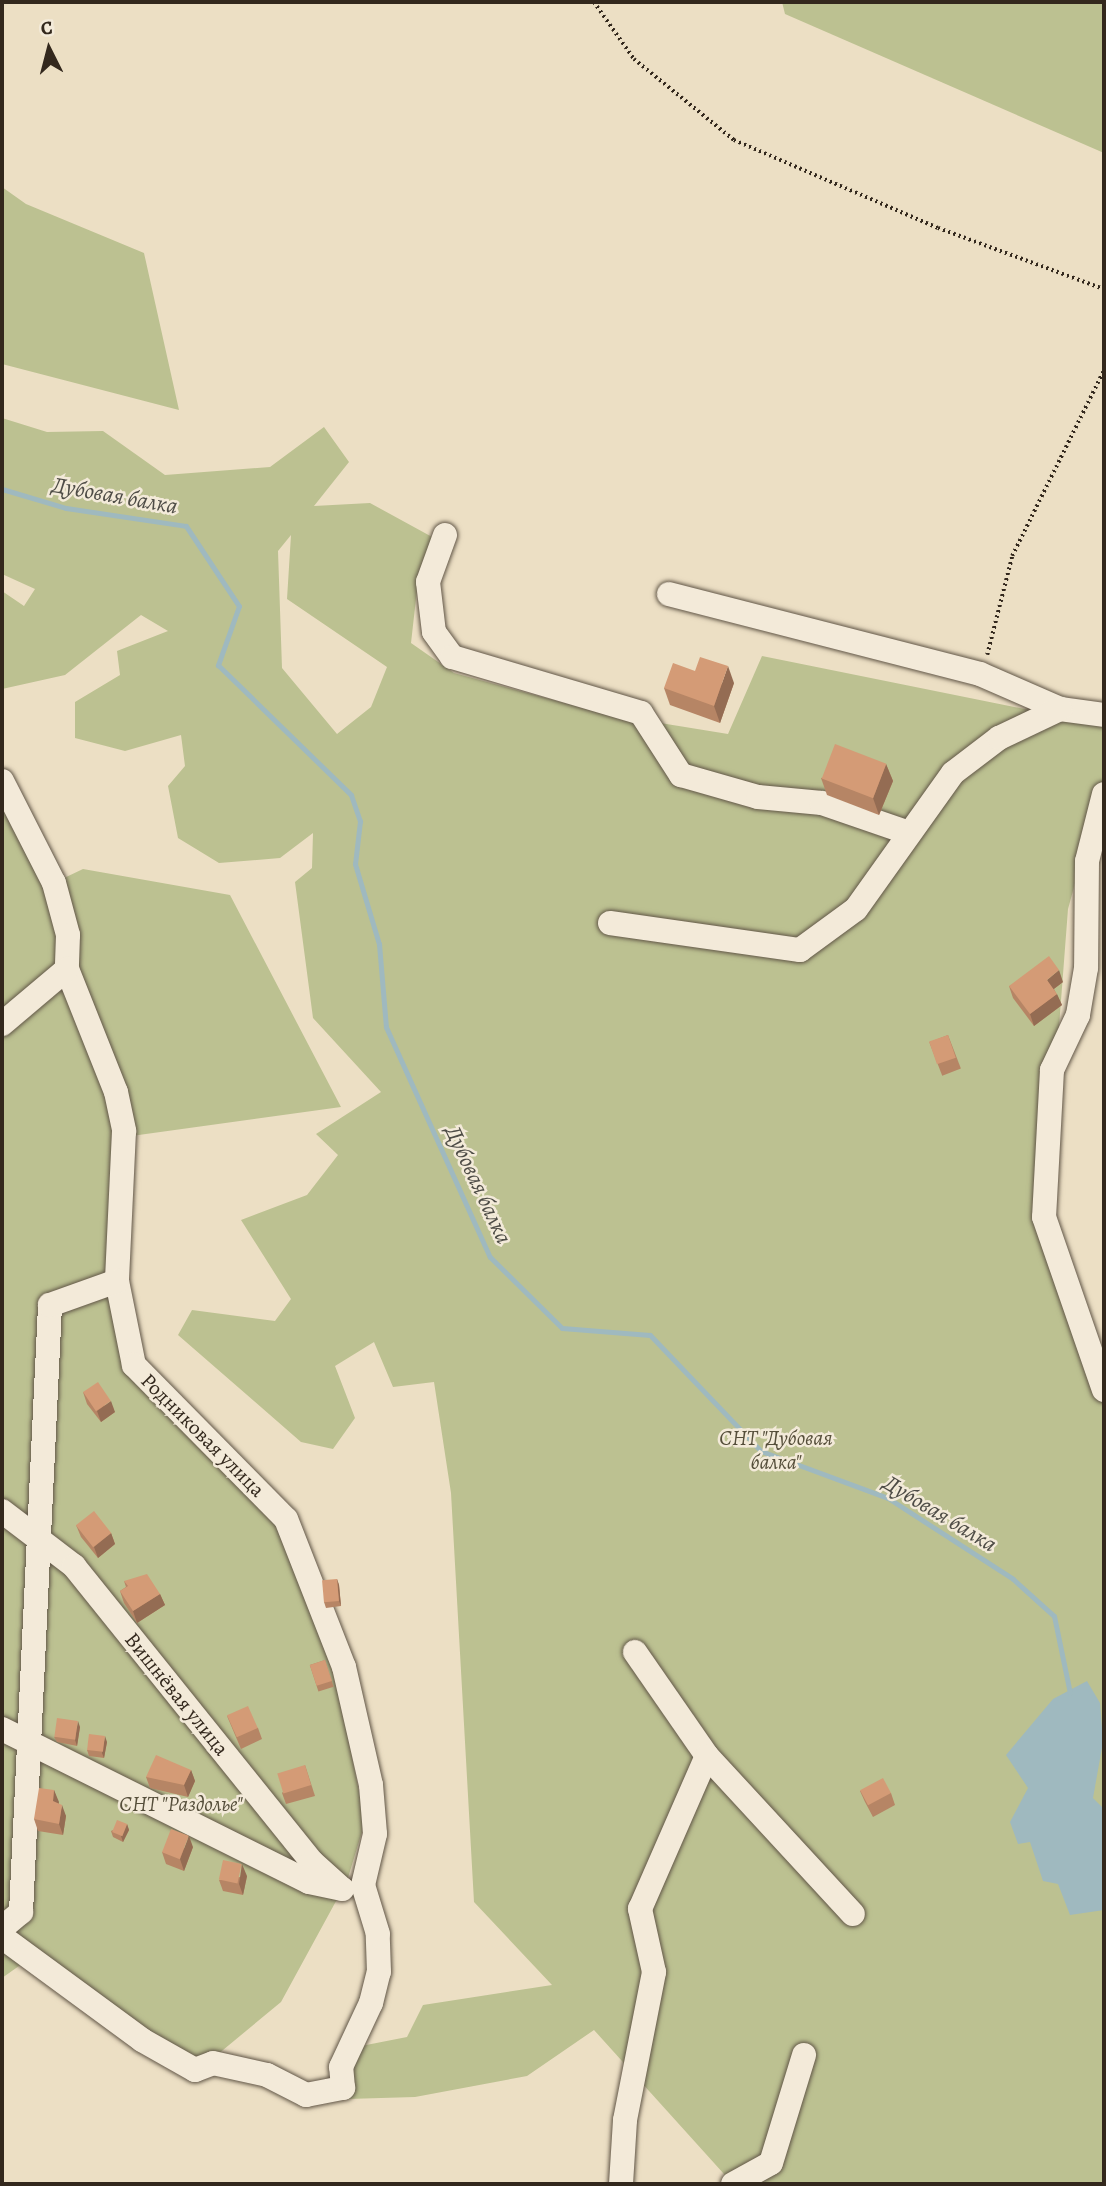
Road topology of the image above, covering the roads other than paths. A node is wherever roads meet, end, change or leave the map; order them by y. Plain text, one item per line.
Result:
1 (445, 535) dead end
2 (669, 594) dead end
3 (1060, 709) junction
4 (1104, 715) edge
5 (2, 781) edge
6 (1104, 794) edge
7 (909, 833) junction
8 (610, 923) dead end
9 (67, 969) junction
10 (2, 1024) edge
11 (117, 1281) junction
12 (1104, 1390) edge
13 (2, 1511) edge
14 (37, 1537) junction
15 (635, 1653) dead end
16 (2, 1729) edge
17 (26, 1742) junction
18 (707, 1756) junction
19 (352, 1887) junction
20 (853, 1913) dead end
21 (2, 1928) edge
22 (2, 1937) edge
23 (804, 2055) dead end
24 (621, 2184) edge
25 (733, 2184) edge

1 - 7 street
2 - 3 street
3 - 4 street
3 - 7 street
5 - 9 street, Родниковая улица
6 - 12 street
7 - 8 street
9 - 10 street
9 - 11 street, Родниковая улица
11 - 14 street
11 - 19 street, Родниковая улица
13 - 14 street, Вишнёвая улица
14 - 17 street
14 - 19 street, Вишнёвая улица
15 - 18 street
16 - 17 street
17 - 19 street
17 - 21 street
18 - 20 street
18 - 24 street
19 - 22 street
23 - 25 street

